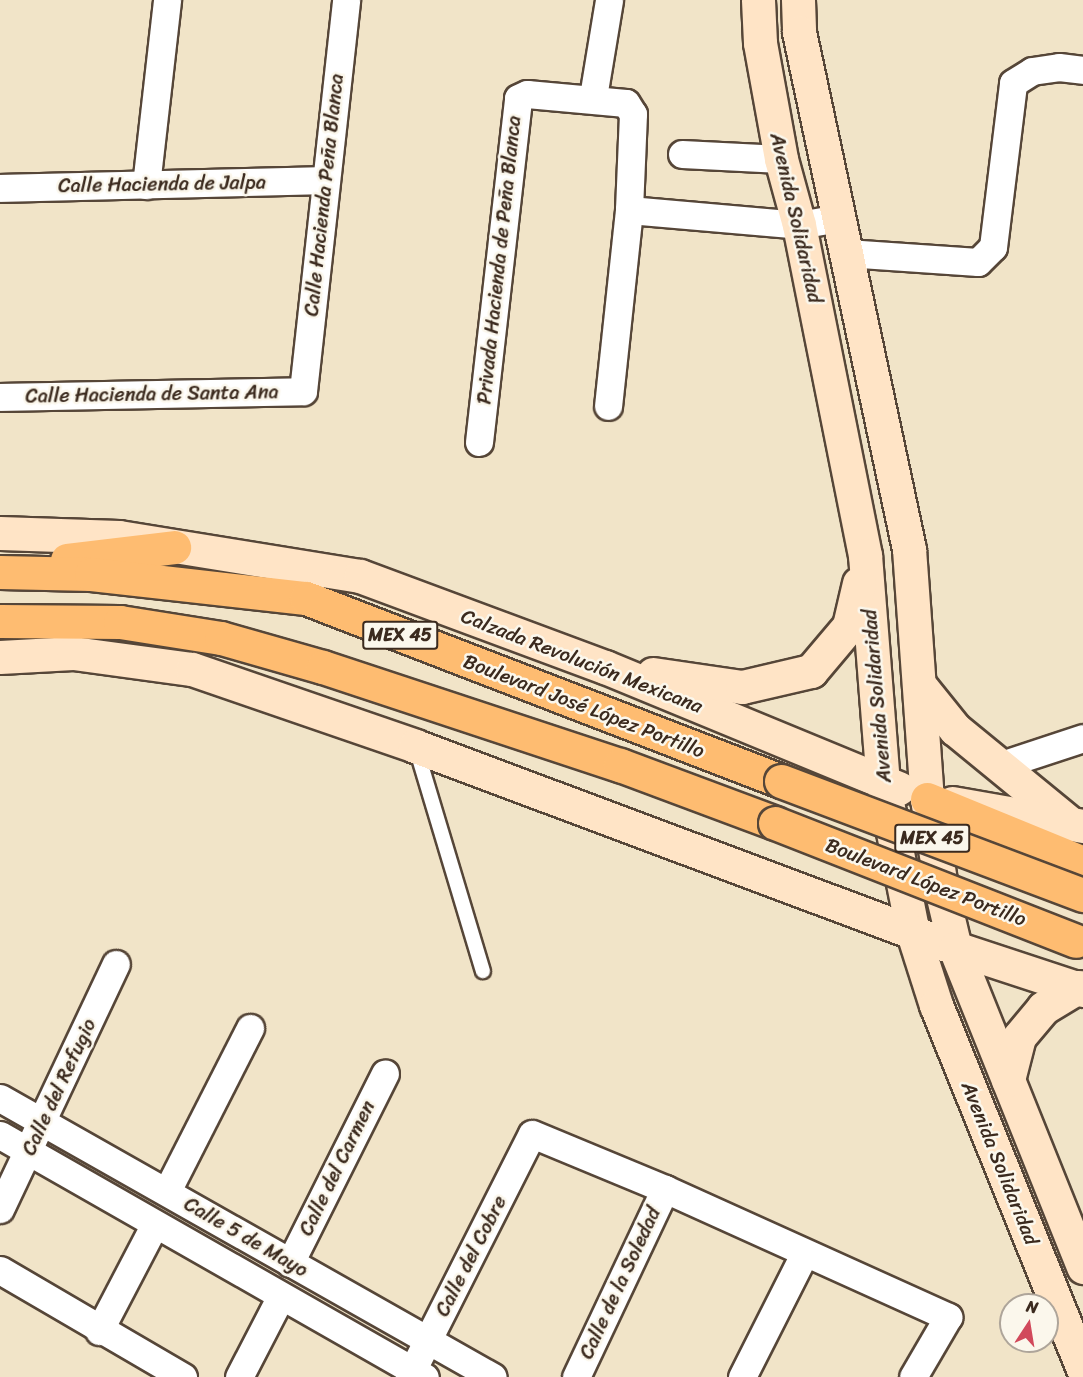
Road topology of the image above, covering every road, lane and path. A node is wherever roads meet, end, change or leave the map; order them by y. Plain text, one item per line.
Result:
1 (167, 0) edge
2 (346, 0) edge
3 (609, 0) edge
4 (758, 0) edge
5 (798, 0) edge
6 (1083, 70) edge
7 (593, 98) junction
8 (682, 154) dead end
9 (781, 159) junction
10 (324, 180) junction
11 (146, 185) junction
12 (0, 188) edge
13 (629, 210) junction
14 (837, 219) junction
15 (799, 225) junction
16 (846, 253) junction
17 (303, 390) joint
18 (0, 397) edge
19 (608, 406) dead end
20 (479, 442) dead end
21 (0, 533) edge
22 (174, 547) junction
23 (865, 555) junction
24 (0, 572) edge
25 (0, 621) edge
26 (0, 657) edge
27 (605, 667) junction
28 (922, 688) junction
29 (1083, 738) edge
30 (415, 746) junction
31 (998, 766) junction
32 (883, 782) junction
33 (927, 799) junction
34 (1076, 823) edge
35 (1083, 863) edge
36 (1083, 895) edge
37 (913, 933) junction
38 (1080, 942) edge
39 (955, 948) junction
40 (116, 964) dead end
41 (483, 971) dead end
42 (1081, 988) edge
43 (250, 1028) dead end
44 (385, 1073) dead end
45 (1008, 1080) junction
46 (0, 1098) edge
47 (44, 1121) junction
48 (0, 1135) edge
49 (28, 1152) junction
50 (664, 1189) junction
51 (168, 1191) junction
52 (0, 1209) edge
53 (154, 1226) junction
54 (804, 1254) junction
55 (290, 1263) junction
56 (1083, 1267) edge
57 (0, 1270) edge
58 (280, 1298) junction
59 (99, 1331) junction
60 (428, 1340) junction
61 (1083, 1369) edge
62 (415, 1375) edge
63 (183, 1377) edge
64 (238, 1377) edge
65 (493, 1377) edge
66 (576, 1377) edge
67 (742, 1377) edge
68 (913, 1377) edge

1 - 11 street
2 - 10 street, Calle Hacienda Peña Blanca
3 - 7 street
4 - 9 street, Avenida Solidaridad
5 - 14 street, Avenida Solidaridad
6 - 16 street
7 - 13 street, Privada Hacienda de Peña Blanca
7 - 20 street, Privada Hacienda de Peña Blanca
8 - 9 street
9 - 15 street, Avenida Solidaridad
10 - 11 street, Calle Hacienda de Jalpa
10 - 17 street, Calle Hacienda Peña Blanca
11 - 12 street, Calle Hacienda de Jalpa
13 - 15 street
13 - 19 street, Privada Hacienda de Peña Blanca
14 - 15 street
14 - 16 street, Avenida Solidaridad
15 - 23 street, Avenida Solidaridad
16 - 28 street, Avenida Solidaridad
17 - 18 street, Calle Hacienda de Santa Ana
21 - 22 street, Calzada Revolución Mexicana
22 - 24 main road
22 - 27 street, Calzada Revolución Mexicana
23 - 27 street
23 - 32 street, Avenida Solidaridad
24 - 36 main road, Boulevard José López Portillo / MEX 45, bridge
25 - 38 main road, Boulevard López Portillo / MEX 45, bridge
26 - 30 street
27 - 32 street, Calzada Revolución Mexicana
28 - 31 street
28 - 33 street, Avenida Solidaridad
29 - 31 street
30 - 37 street
30 - 41 lane
31 - 34 street
32 - 33 street, Calzada Revolución Mexicana
32 - 37 street, Avenida Solidaridad
33 - 34 street, Calzada Revolución Mexicana
33 - 35 main road
33 - 39 street, Avenida Solidaridad
37 - 39 street
37 - 61 street, Avenida Solidaridad
39 - 42 street
39 - 45 street, Avenida Solidaridad
40 - 47 street, Calle del Refugio
42 - 45 street
43 - 51 street
44 - 55 street, Calle del Carmen
45 - 56 street, Avenida Solidaridad
46 - 47 street, Calle 5 de Mayo
47 - 49 street, Calle del Refugio
47 - 51 street, Calle 5 de Mayo
48 - 49 street, Calle 5 de Mayo
49 - 52 street, Calle del Refugio
49 - 53 street, Calle 5 de Mayo
50 - 54 street
50 - 60 street, Calle del Cobre
50 - 66 street, Calle de la Soledad
51 - 55 street, Calle 5 de Mayo
53 - 58 street, Calle 5 de Mayo
53 - 59 street
54 - 67 street
54 - 68 street
55 - 60 street, Calle 5 de Mayo
57 - 59 street
58 - 62 street, Calle 5 de Mayo
58 - 64 street
59 - 63 street
60 - 62 street, Calle del Cobre
60 - 65 street, Calle 5 de Mayo

